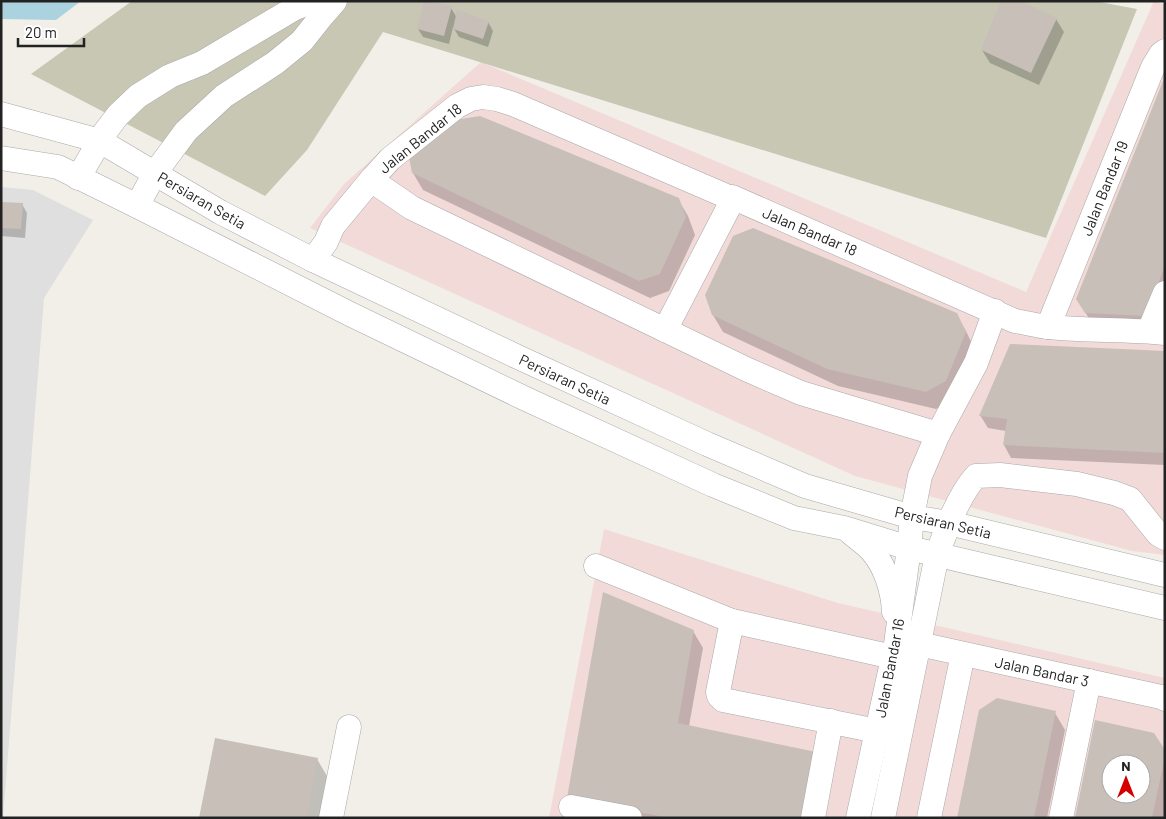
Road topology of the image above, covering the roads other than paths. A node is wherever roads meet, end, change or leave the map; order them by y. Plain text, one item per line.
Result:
1 (313, 1) edge
2 (335, 1) edge
3 (1165, 52) edge
4 (1, 114) edge
5 (100, 141) junction
6 (1, 158) edge
7 (155, 173) junction
8 (78, 178) junction
9 (371, 180) junction
10 (733, 200) junction
11 (137, 206) junction
12 (313, 260) junction
13 (1165, 293) edge
14 (995, 311) junction
15 (1048, 327) junction
16 (665, 330) junction
17 (1157, 332) edge
18 (938, 434) junction
19 (912, 517) junction
20 (949, 523) junction
21 (844, 528) junction
22 (1165, 538) edge
23 (909, 548) junction
24 (937, 555) junction
25 (596, 566) dead end
26 (1161, 574) edge
27 (1158, 606) edge
28 (732, 621) junction
29 (903, 649) junction
30 (963, 654) junction
31 (1089, 681) junction
32 (1165, 699) edge
33 (831, 721) junction
34 (349, 727) dead end
35 (877, 731) junction
36 (571, 807) dead end
37 (331, 818) edge
38 (630, 818) edge
39 (814, 818) edge
40 (858, 818) edge
41 (883, 818) edge
42 (929, 818) edge
43 (1061, 818) edge

1 - 5 street
2 - 7 street
3 - 15 street, Jalan Bandar 19
4 - 5 street, Persiaran Setia
5 - 7 street, Persiaran Setia
5 - 8 street
6 - 8 street, Persiaran Setia
7 - 11 street
7 - 12 street, Persiaran Setia
8 - 11 street, Persiaran Setia
9 - 10 street, Jalan Bandar 18
9 - 12 street
9 - 16 street, Jalan Bandar 18
10 - 14 street, Jalan Bandar 18
10 - 16 street
11 - 21 street, Persiaran Setia
12 - 19 street, Persiaran Setia
13 - 17 street
14 - 15 street, Jalan Bandar 18
14 - 18 street
15 - 17 street, Jalan Bandar 18
16 - 18 street, Jalan Bandar 18
18 - 19 street
19 - 20 street, Persiaran Setia
19 - 23 street, Jalan Bandar 16
20 - 22 street, Jalan Bandar 16
20 - 24 street, Jalan Bandar 16
20 - 26 street, Persiaran Setia
21 - 23 street, Persiaran Setia
21 - 29 street
23 - 24 street, Persiaran Setia
23 - 29 street, Jalan Bandar 16
24 - 27 street, Persiaran Setia
24 - 29 street, Jalan Bandar 16
25 - 28 street, Jalan Bandar 3
28 - 29 street, Jalan Bandar 3
28 - 33 street
29 - 30 street, Jalan Bandar 3
29 - 35 street, Jalan Bandar 16
29 - 41 street, Jalan Bandar 16
30 - 31 street, Jalan Bandar 3
30 - 42 street
31 - 32 street, Jalan Bandar 3
31 - 43 street
33 - 35 street
33 - 39 street
34 - 37 street
35 - 40 street, Jalan Bandar 16
36 - 38 street

